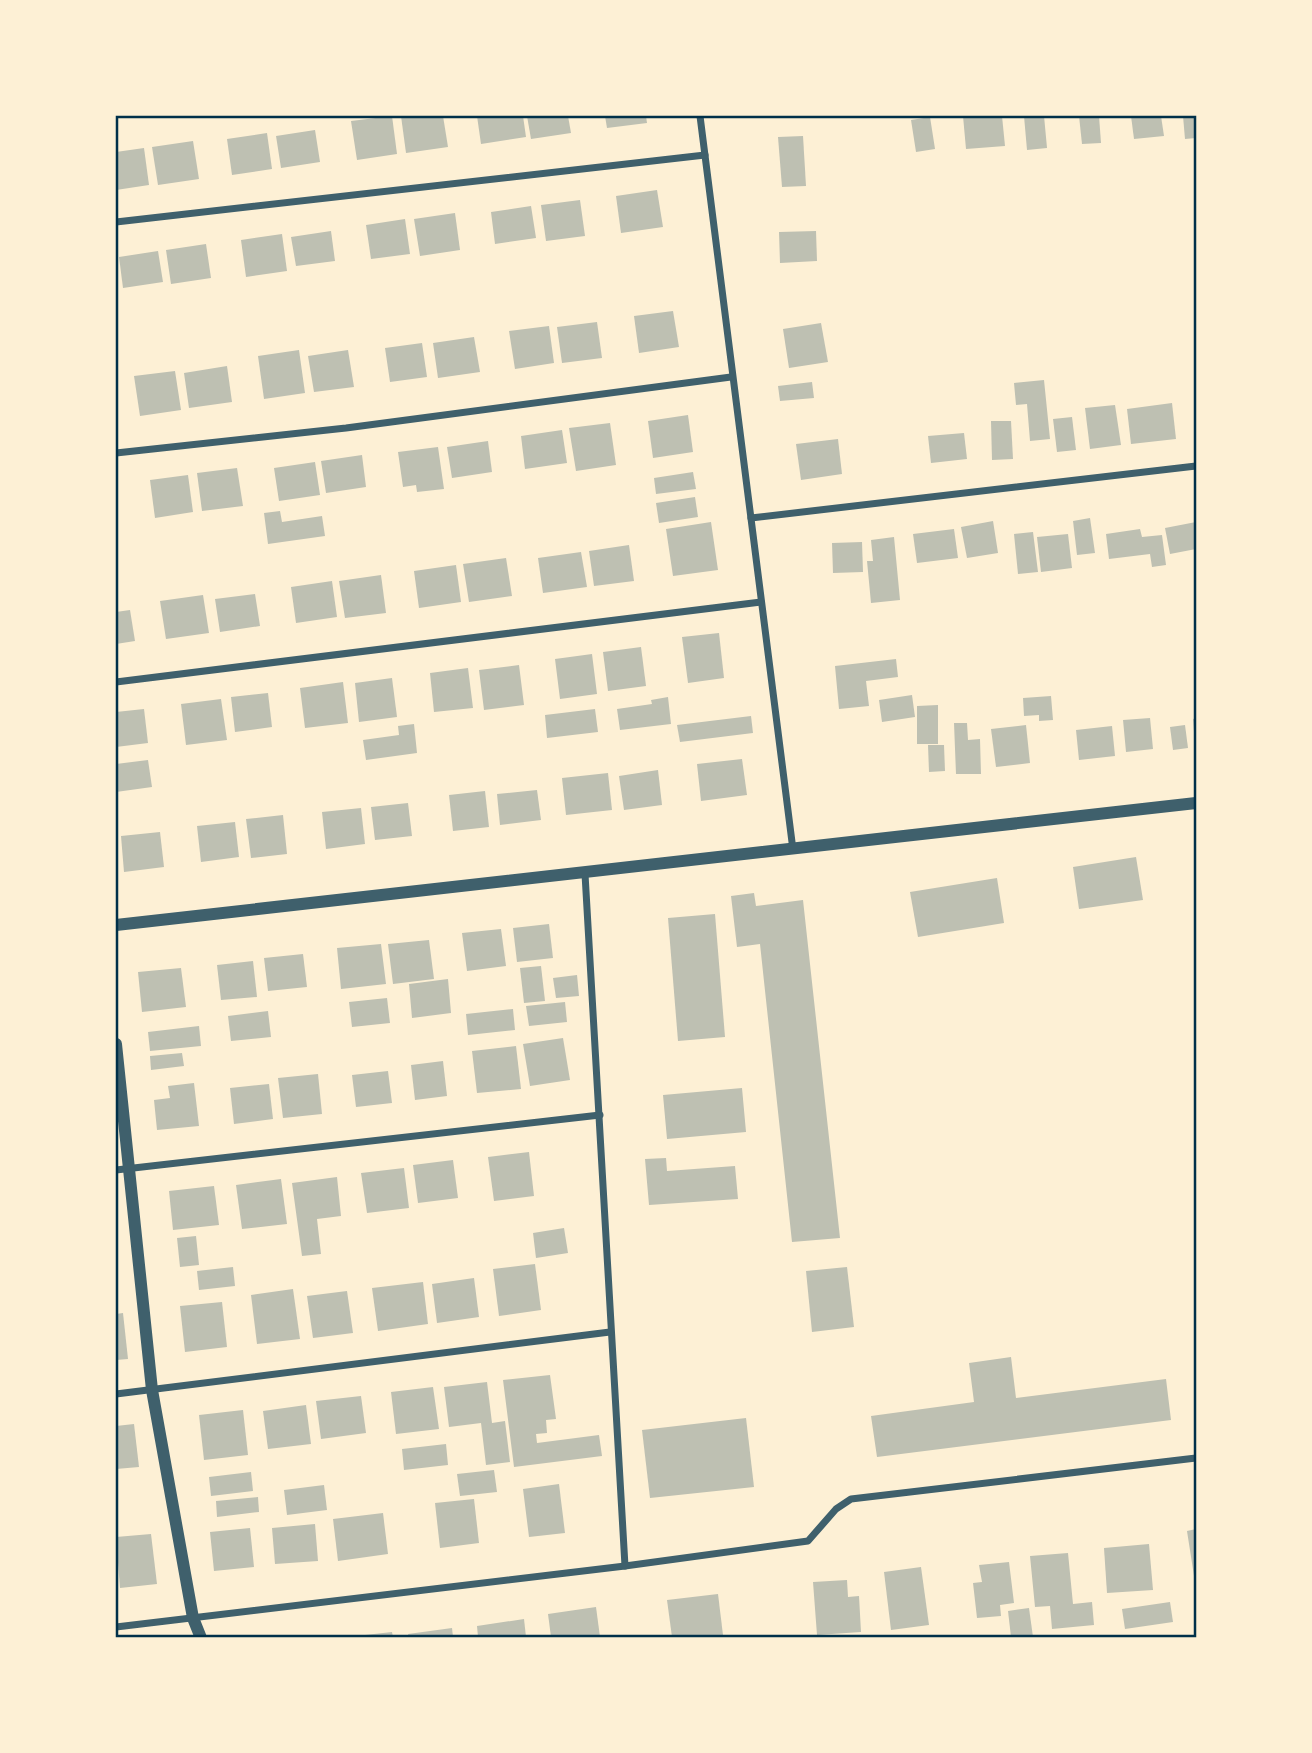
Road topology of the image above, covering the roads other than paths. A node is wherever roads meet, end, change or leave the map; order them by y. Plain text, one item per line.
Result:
1 (699, 116) edge
2 (705, 155) junction
3 (116, 222) edge
4 (731, 377) junction
5 (116, 453) edge
6 (1196, 466) edge
7 (751, 518) junction
8 (761, 603) junction
9 (116, 682) edge
10 (1196, 803) edge
11 (793, 850) junction
12 (585, 874) junction
13 (116, 925) edge
14 (116, 1044) edge
15 (600, 1115) junction
16 (131, 1168) junction
17 (116, 1170) edge
18 (610, 1332) junction
19 (152, 1390) junction
20 (116, 1394) edge
21 (1196, 1458) edge
22 (625, 1566) junction
23 (193, 1618) junction
24 (116, 1627) edge
25 (201, 1637) edge

1 - 2 street
2 - 3 street
2 - 4 street
4 - 5 street
4 - 7 street
6 - 7 street
7 - 8 street
8 - 9 street
8 - 11 street
10 - 11 street
11 - 12 street
12 - 13 street
12 - 15 street
14 - 16 street
15 - 16 street
15 - 18 street
16 - 17 street
16 - 19 street
18 - 19 street
18 - 22 street
19 - 20 street
19 - 23 street
21 - 22 street
22 - 23 street
23 - 24 street
23 - 25 street

